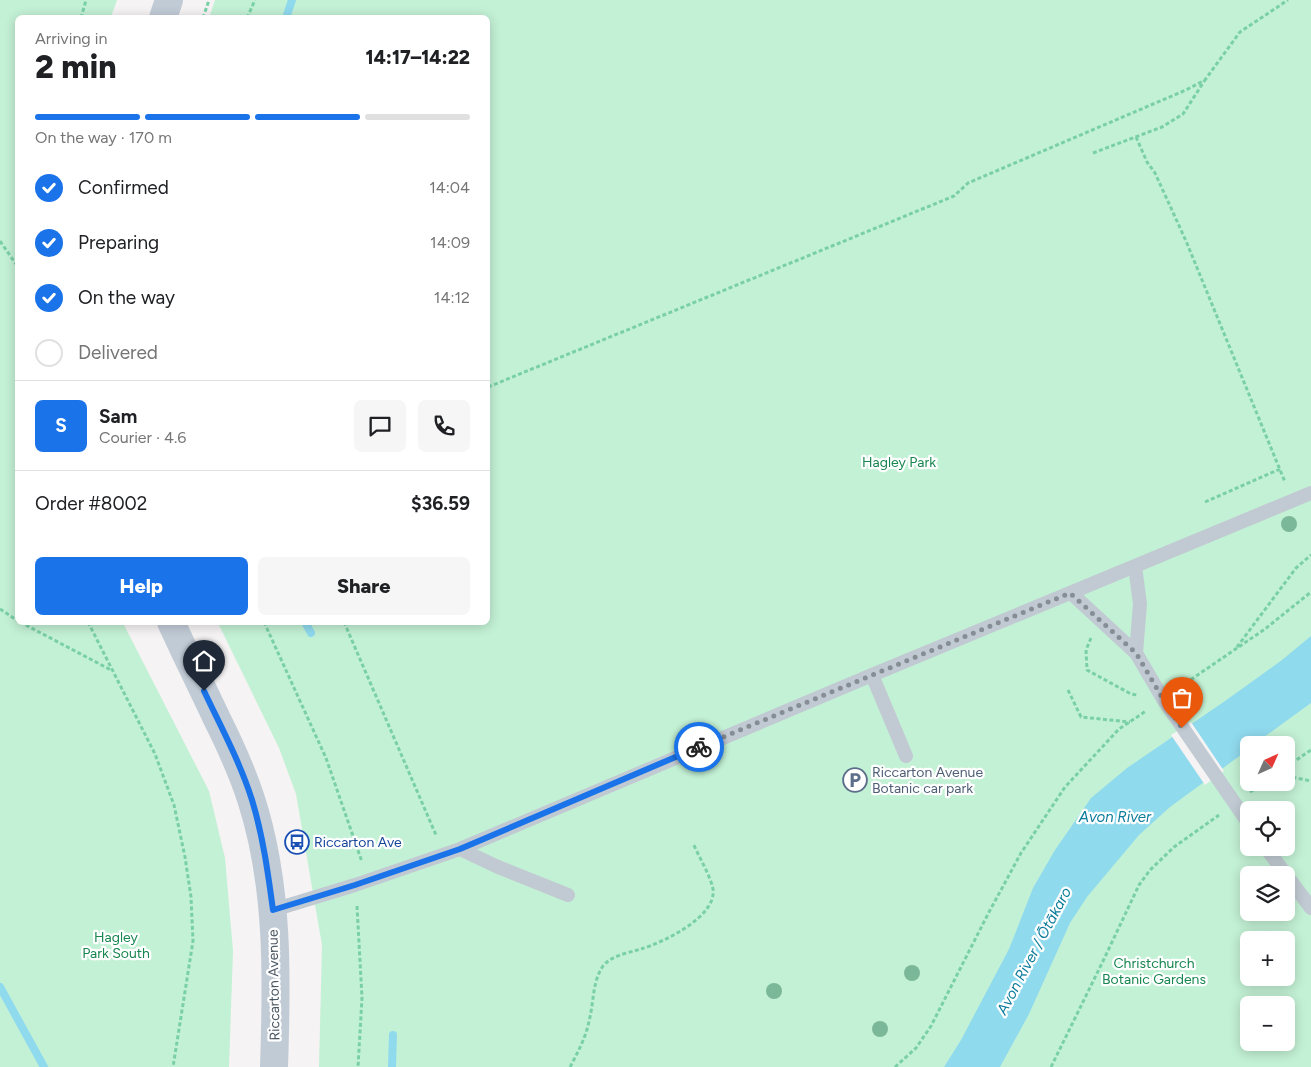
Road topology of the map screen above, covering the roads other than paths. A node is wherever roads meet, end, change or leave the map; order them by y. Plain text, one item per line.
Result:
1 (169, 0) edge
2 (164, 15) edge
3 (1311, 493) edge
4 (1135, 566) junction
5 (1070, 593) junction
6 (172, 625) edge
7 (1136, 653) junction
8 (872, 675) junction
9 (906, 756) dead end
10 (1240, 812) edge
11 (460, 849) junction
12 (1272, 856) edge
13 (568, 895) dead end
14 (1311, 908) edge
15 (273, 910) junction
16 (274, 1067) edge

1 - 2 main road
3 - 4 lane
4 - 5 lane
4 - 7 lane
5 - 7 lane
5 - 8 lane
6 - 15 main road, Riccarton Avenue
7 - 10 lane
8 - 9 lane
8 - 11 lane
11 - 13 lane
11 - 15 lane
12 - 14 lane
15 - 16 main road, Riccarton Avenue

